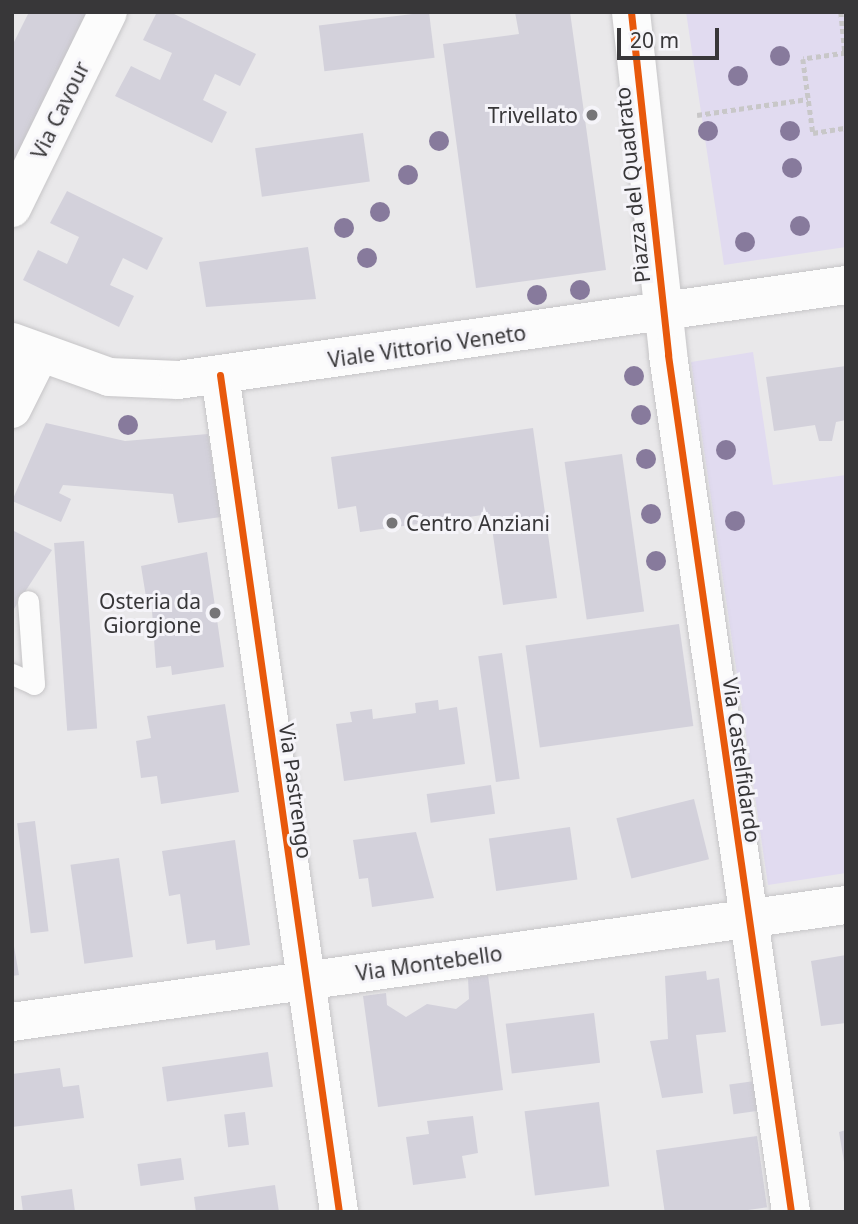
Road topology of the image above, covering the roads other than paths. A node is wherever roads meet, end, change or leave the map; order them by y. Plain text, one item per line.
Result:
1 (108, 12) edge
2 (631, 12) edge
3 (12, 208) edge
4 (846, 285) edge
5 (664, 312) junction
6 (25, 349) edge
7 (220, 375) junction
8 (12, 409) edge
9 (28, 601) dead end
10 (12, 674) edge
11 (846, 905) edge
12 (747, 919) junction
13 (305, 981) junction
14 (12, 1021) edge
15 (339, 1212) edge
16 (791, 1212) edge

1 - 3 street, Via Cavour
2 - 5 street, Piazza del Quadrato
4 - 5 street, Viale Vittorio Veneto
5 - 7 street, Viale Vittorio Veneto
5 - 12 street, Via Castelfidardo
6 - 7 street, Viale Vittorio Veneto
6 - 8 street
7 - 13 street, Via Pastrengo
9 - 10 lane
11 - 12 street, Via Montebello
12 - 13 street, Via Montebello
12 - 16 street, Via Castelfidardo
13 - 14 street, Via Montebello
13 - 15 street, Via Pastrengo

